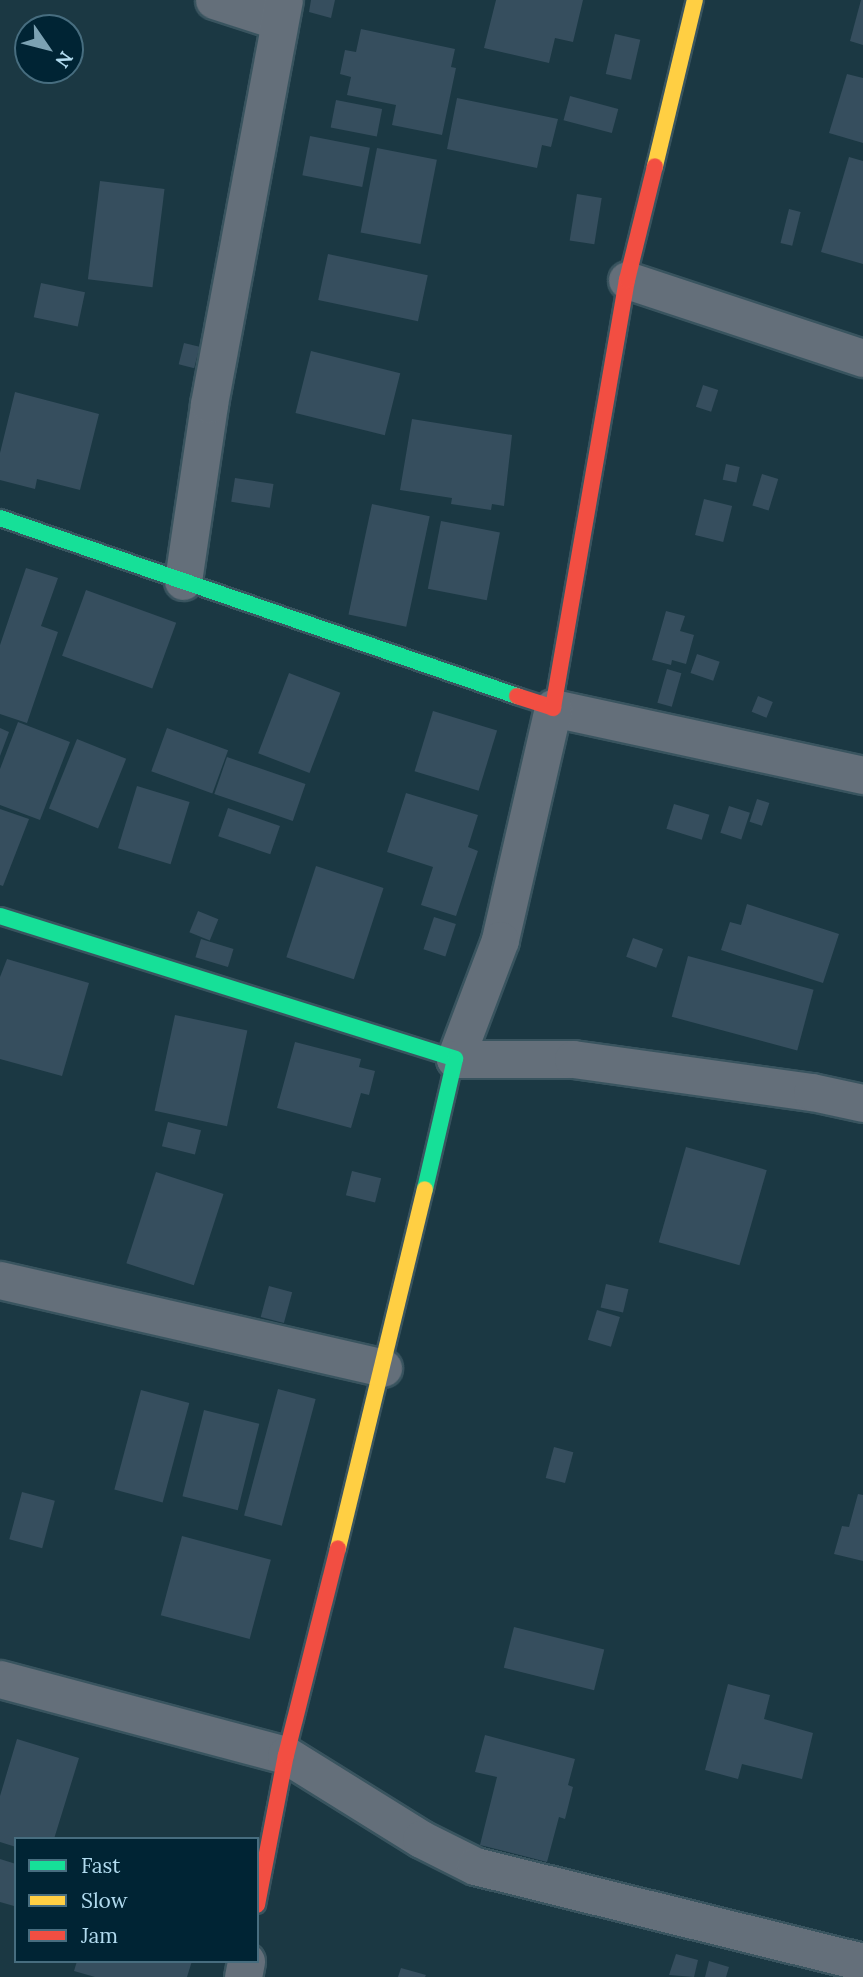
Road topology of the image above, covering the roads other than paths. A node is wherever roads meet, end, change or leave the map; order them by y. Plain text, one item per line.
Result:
1 (214, 0) edge
2 (695, 0) edge
3 (282, 11) edge
4 (627, 280) junction
5 (863, 358) edge
6 (0, 518) edge
7 (183, 581) junction
8 (553, 708) junction
9 (863, 775) edge
10 (0, 916) edge
11 (455, 1059) junction
12 (863, 1102) edge
13 (0, 1280) edge
14 (383, 1368) junction
15 (0, 1679) edge
16 (286, 1755) junction
17 (259, 1895) edge
18 (863, 1962) edge

1 - 3 street
2 - 4 street
3 - 7 street
4 - 5 street
4 - 8 street
6 - 7 street
7 - 8 street
8 - 9 street
8 - 11 street
10 - 11 street
11 - 12 street
11 - 14 street
13 - 14 street
14 - 16 street
15 - 16 street
16 - 17 street
16 - 18 street

